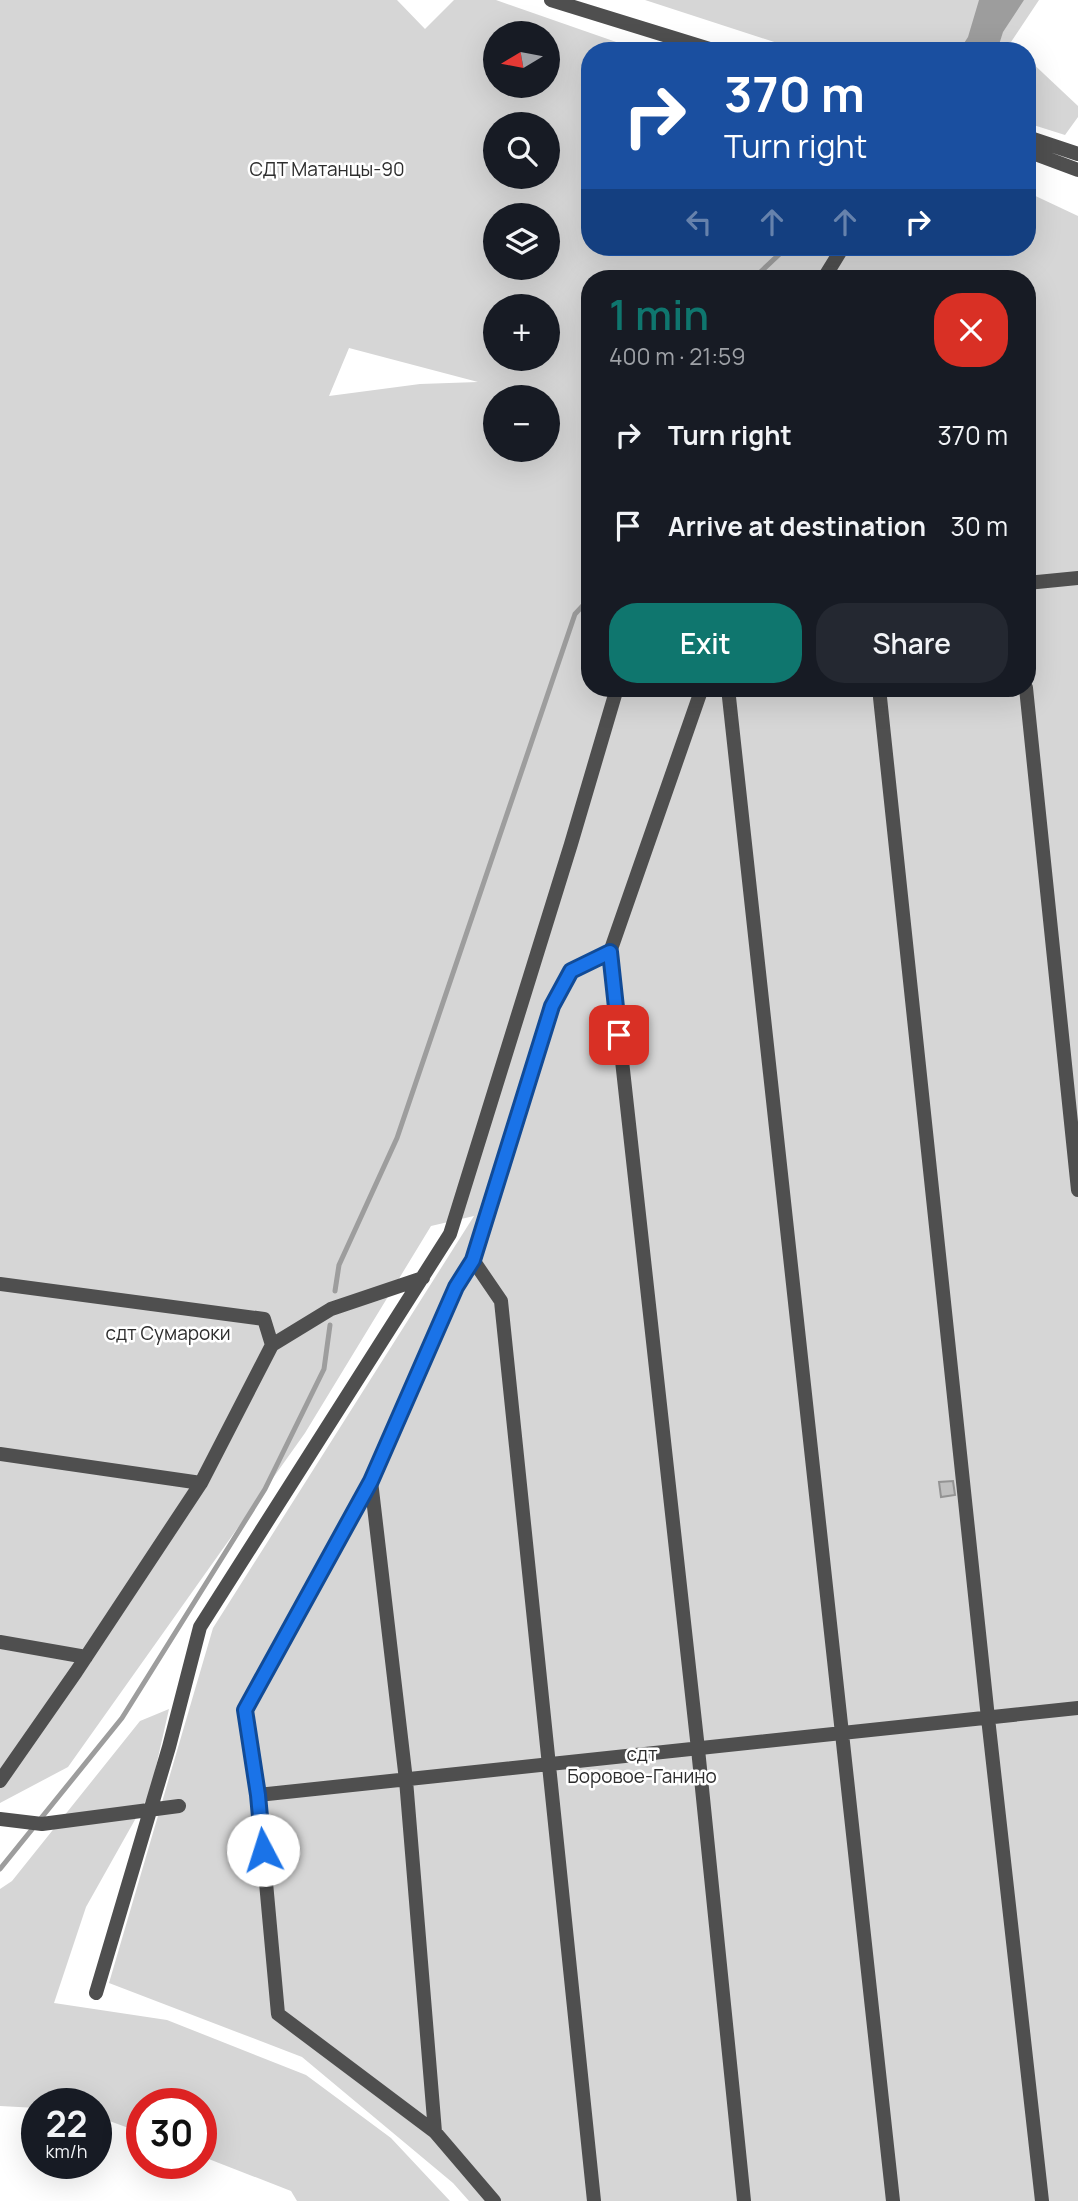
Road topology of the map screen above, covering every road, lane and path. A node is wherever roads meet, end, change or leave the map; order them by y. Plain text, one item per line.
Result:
1 (551, 0) edge
2 (687, 42) edge
3 (1036, 140) edge
4 (1036, 154) edge
5 (1078, 154) edge
6 (1078, 170) edge
7 (1078, 578) edge
8 (1036, 582) edge
9 (614, 697) edge
10 (699, 697) edge
11 (729, 697) edge
12 (880, 697) edge
13 (1027, 697) edge
14 (610, 952) junction
15 (1078, 1190) edge
16 (473, 1260) junction
17 (423, 1278) junction
18 (0, 1284) edge
19 (272, 1345) junction
20 (0, 1454) edge
21 (371, 1481) junction
22 (201, 1483) junction
23 (0, 1642) edge
24 (86, 1657) junction
25 (1078, 1708) edge
26 (988, 1718) junction
27 (842, 1734) junction
28 (698, 1749) junction
29 (551, 1764) junction
30 (406, 1780) junction
31 (0, 1781) edge
32 (258, 1795) junction
33 (179, 1806) dead end
34 (151, 1810) junction
35 (0, 1819) edge
36 (96, 1993) dead end
37 (435, 2132) junction
38 (494, 2201) edge
39 (594, 2201) edge
40 (744, 2201) edge
41 (893, 2201) edge
42 (1042, 2201) edge

1 - 2 street
3 - 5 street
4 - 6 street
7 - 8 street
9 - 17 street
10 - 14 street
11 - 27 street
12 - 26 street
13 - 15 street
14 - 16 street
14 - 28 street
16 - 21 street
16 - 29 street
17 - 19 street
17 - 34 street
18 - 19 street
19 - 22 street
20 - 22 street
21 - 30 street
21 - 32 street
22 - 24 street
23 - 24 street
24 - 31 street
25 - 26 street
26 - 27 street
26 - 42 street
27 - 28 street
27 - 41 street
28 - 29 street
28 - 40 street
29 - 30 street
29 - 39 street
30 - 32 street
30 - 37 street
32 - 37 street
33 - 34 street
34 - 35 street
34 - 36 street
37 - 38 street

